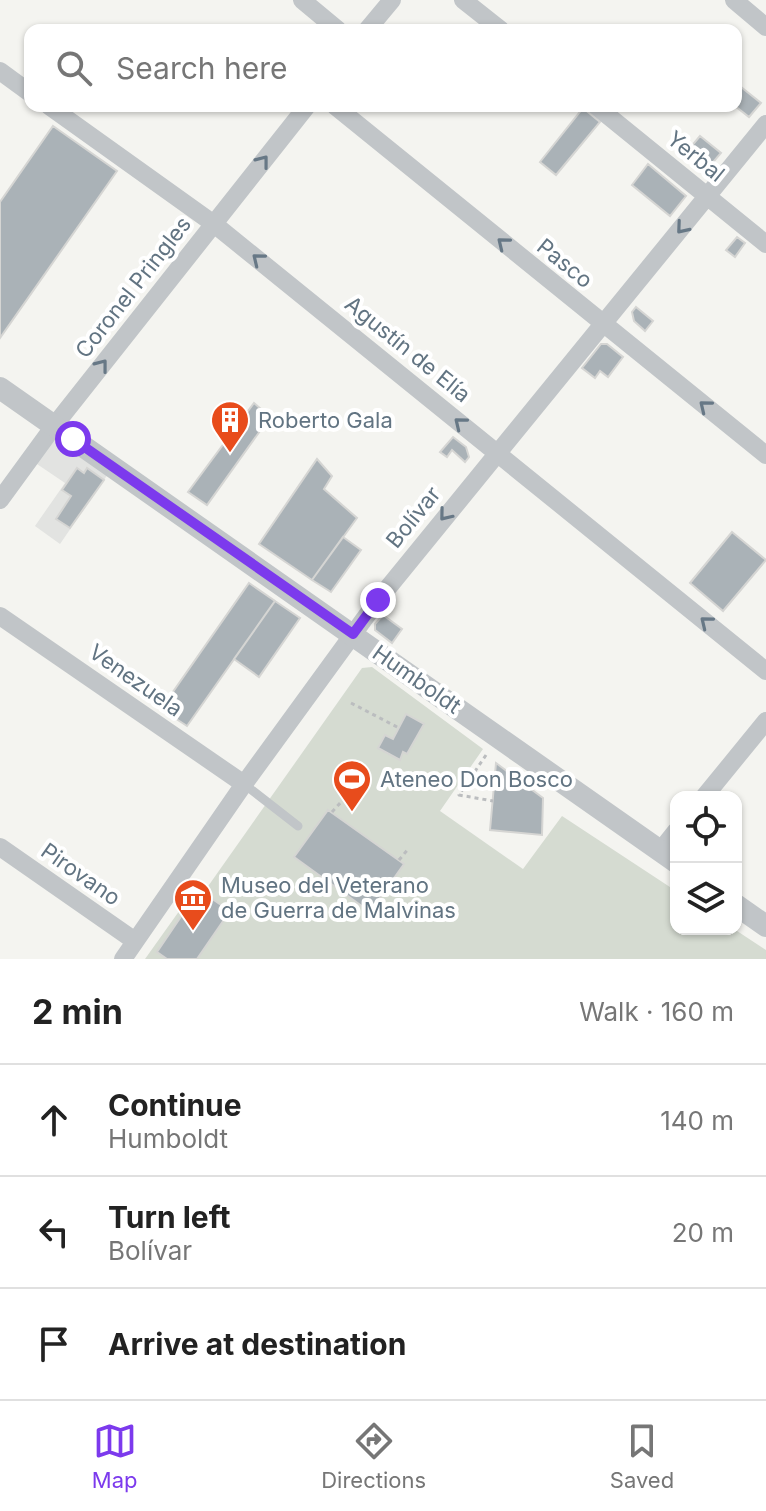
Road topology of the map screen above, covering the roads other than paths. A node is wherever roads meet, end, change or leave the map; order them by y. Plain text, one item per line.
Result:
1 (302, 0) edge
2 (392, 0) edge
3 (463, 0) edge
4 (734, 0) edge
5 (331, 24) edge
6 (372, 24) edge
7 (493, 24) edge
8 (766, 27) edge
9 (0, 71) edge
10 (24, 89) edge
11 (57, 112) edge
12 (302, 112) edge
13 (342, 112) edge
14 (603, 112) edge
15 (766, 124) edge
16 (708, 196) junction
17 (214, 224) junction
18 (766, 244) edge
19 (603, 325) junction
20 (0, 388) edge
21 (54, 426) junction
22 (496, 452) junction
23 (766, 455) edge
24 (0, 500) edge
25 (0, 616) edge
26 (353, 634) junction
27 (766, 671) edge
28 (766, 721) edge
29 (244, 784) junction
30 (709, 791) edge
31 (298, 826) dead end
32 (0, 847) edge
33 (668, 857) edge
34 (742, 909) edge
35 (766, 926) edge
36 (135, 941) junction
37 (123, 959) edge

1 - 5 street
2 - 6 street
3 - 7 street
4 - 8 street
9 - 10 street
11 - 17 street, Agustín de Elía
17 -> 12 street, Coronel Pringles
19 -> 13 street, Pasco
14 - 16 street, Yerbal
15 - 16 street, Bolívar
16 - 18 street, Yerbal
16 -> 19 street, Bolívar
21 -> 17 street, Coronel Pringles
22 -> 17 street, Agustín de Elía
19 - 22 street, Bolívar
23 -> 19 street, Pasco
20 - 21 street, Humboldt
21 - 24 street, Coronel Pringles
21 - 26 street, Humboldt
22 -> 26 street, Bolívar
27 -> 22 street, Agustín de Elía
25 - 29 street, Venezuela
26 - 29 street, Bolívar
26 - 33 street, Humboldt
28 - 30 street
29 - 31 lane
29 - 36 street, Bolívar
32 - 36 street, Pirovano
34 - 35 street
36 - 37 street, Bolívar

